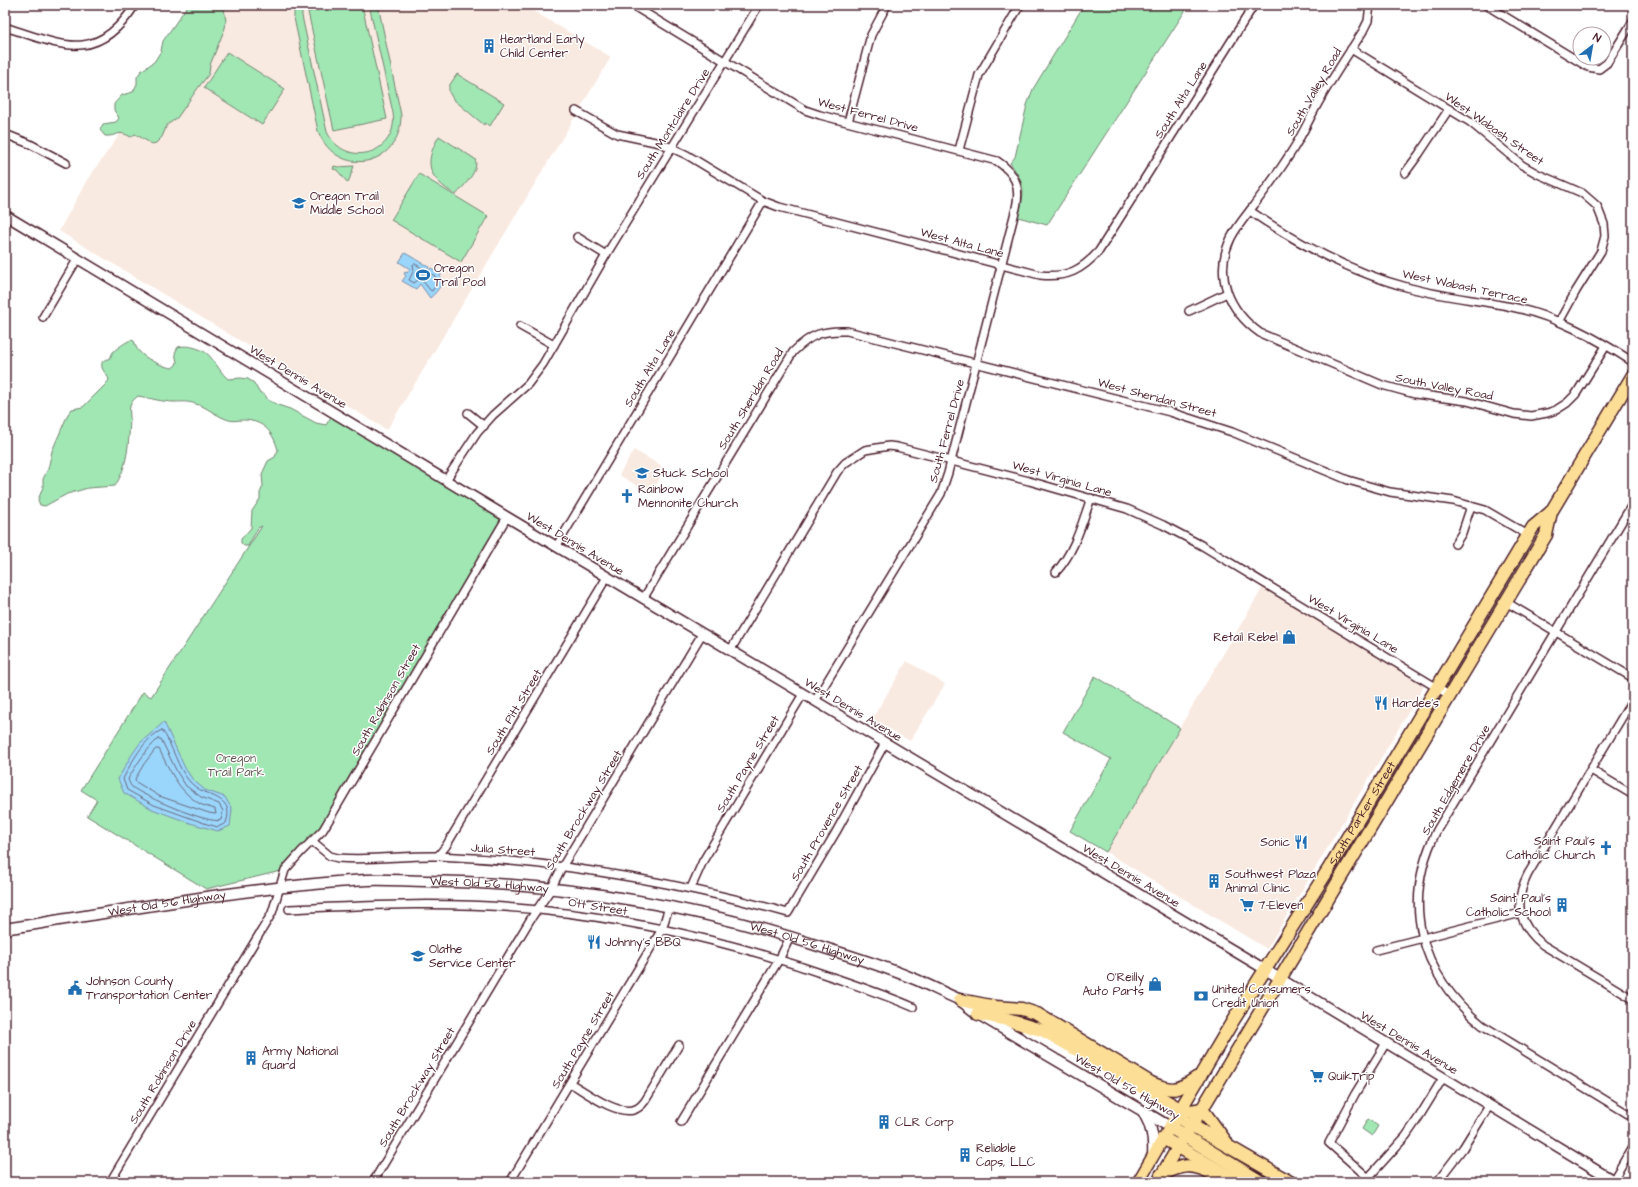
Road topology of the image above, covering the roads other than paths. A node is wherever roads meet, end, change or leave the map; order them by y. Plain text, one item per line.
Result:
1 (135, 5) edge
2 (632, 5) edge
3 (759, 5) edge
4 (886, 5) edge
5 (1020, 5) edge
6 (1254, 5) edge
7 (1370, 5) edge
8 (1486, 5) edge
9 (1633, 21) edge
10 (5, 27) edge
11 (1351, 49) junction
12 (725, 62) junction
13 (1449, 109) junction
14 (576, 111) dead end
15 (848, 122) junction
16 (5, 134) edge
17 (672, 148) junction
18 (959, 150) junction
19 (66, 163) dead end
20 (1405, 173) dead end
21 (763, 201) junction
22 (1127, 207) joint
23 (1016, 208) joint
24 (1250, 211) junction
25 (5, 215) edge
26 (577, 236) dead end
27 (606, 255) junction
28 (78, 258) junction
29 (1001, 265) junction
30 (1228, 293) junction
31 (1189, 311) dead end
32 (43, 317) dead end
33 (1559, 322) junction
34 (520, 326) dead end
35 (830, 330) joint
36 (554, 345) junction
37 (1606, 346) junction
38 (1633, 362) edge
39 (976, 364) junction
40 (1633, 375) edge
41 (468, 413) dead end
42 (484, 426) junction
43 (951, 461) junction
44 (446, 480) junction
45 (1091, 498) junction
46 (1633, 503) edge
47 (1471, 506) junction
48 (1550, 512) junction
49 (507, 517) junction
50 (1528, 535) junction
51 (1455, 544) dead end
52 (556, 547) junction
53 (1056, 572) dead end
54 (607, 577) junction
55 (643, 599) junction
56 (1506, 602) junction
57 (1556, 632) junction
58 (702, 634) junction
59 (730, 651) junction
60 (1633, 678) edge
61 (1436, 688) junction
62 (803, 694) junction
63 (1449, 695) junction
64 (1633, 699) edge
65 (815, 702) junction
66 (884, 743) junction
67 (1591, 770) junction
68 (1633, 795) edge
69 (312, 841) junction
70 (438, 856) junction
71 (562, 867) junction
72 (279, 888) junction
73 (691, 888) junction
74 (551, 889) junction
75 (669, 907) junction
76 (289, 909) dead end
77 (538, 910) junction
78 (788, 912) joint
79 (1521, 914) junction
80 (5, 929) edge
81 (662, 929) junction
82 (790, 937) junction
83 (1422, 939) junction
84 (1376, 950) dead end
85 (780, 958) junction
86 (1266, 970) junction
87 (1279, 979) junction
88 (1633, 999) edge
89 (960, 1000) junction
90 (914, 1007) dead end
91 (978, 1014) junction
92 (1004, 1019) junction
93 (1386, 1043) junction
94 (679, 1045) dead end
95 (1201, 1075) junction
96 (1443, 1078) junction
97 (570, 1083) junction
98 (1489, 1106) junction
99 (1202, 1109) junction
100 (1142, 1111) junction
101 (1633, 1117) edge
102 (1175, 1118) junction
103 (681, 1122) dead end
104 (1191, 1125) junction
105 (1184, 1136) junction
106 (1164, 1138) junction
107 (1633, 1146) edge
108 (1178, 1147) junction
109 (1230, 1148) junction
110 (1153, 1156) junction
111 (1159, 1179) edge
112 (1370, 1180) edge
113 (112, 1181) edge
114 (1615, 1181) edge
115 (373, 1182) edge
116 (510, 1182) edge
117 (1138, 1182) edge
118 (1227, 1182) edge
119 (1239, 1182) edge
120 (1261, 1182) edge
121 (1290, 1182) edge
122 (1437, 1182) edge

1 - 10 street
2 - 12 street, West Ferrel Drive
3 - 12 street, South Montclaire Drive
4 - 15 street
5 - 18 street
6 - 22 street, South Alta Lane
7 - 11 street, South Valley Road
8 - 9 street
11 - 13 street, West Wabash Street
11 - 24 street, South Valley Road
12 - 15 street, West Ferrel Drive
12 - 17 street, South Montclaire Drive
13 - 20 street
13 - 33 street, West Wabash Street
14 - 17 street
15 - 18 street, West Ferrel Drive
16 - 19 street
17 - 21 street
17 - 27 street, South Montclaire Drive
18 - 23 street, West Ferrel Drive
21 - 29 street, West Alta Lane
21 - 52 street, South Alta Lane
22 - 29 street, West Alta Lane
23 - 29 street, South Ferrel Drive
24 - 30 street, South Valley Road
24 - 33 street, West Wabash Terrace
25 - 28 street, West Dennis Avenue
26 - 27 street
27 - 36 street, South Montclaire Drive
28 - 32 street
28 - 44 street, West Dennis Avenue
29 - 39 street, South Ferrel Drive
30 - 31 street
30 - 37 street, South Valley Road
33 - 37 street, West Wabash Terrace
34 - 36 street
35 - 39 street, West Sheridan Street
35 - 55 street, South Sheridan Road
36 - 42 street, South Montclaire Drive
37 - 38 street, West Wabash Terrace
39 - 43 street, South Ferrel Drive
39 - 47 street, West Sheridan Street
40 - 48 highway, South Parker Street
41 - 42 street
42 - 44 street, South Montclaire Drive
43 - 45 street, West Virginia Lane
43 - 59 street, West Virginia Lane
43 - 65 street, South Ferrel Drive
44 - 49 street, West Dennis Avenue
45 - 53 street
45 - 61 street, West Virginia Lane
46 - 57 street, South Edgemere Drive
47 - 50 street, West Sheridan Street
47 - 51 street
48 - 50 highway, South Parker Street
48 - 56 highway, South Parker Street
49 - 52 street, West Dennis Avenue
49 - 69 street, South Robinson Street
50 - 61 highway, South Parker Street
52 - 54 street, West Dennis Avenue
54 - 55 street, West Dennis Avenue
54 - 70 street, South Pitt Street
55 - 58 street, West Dennis Avenue
56 - 57 street
56 - 63 highway, South Parker Street
57 - 60 street
57 - 83 street, South Edgemere Drive
58 - 59 street, West Dennis Avenue
58 - 71 street, South Brockway Street
59 - 62 street, West Dennis Avenue
61 - 63 street, West Virginia Lane
61 - 86 highway, South Parker Street
62 - 65 street, West Dennis Avenue
62 - 73 street, South Payne Street
63 - 87 highway, South Parker Street
64 - 67 street
65 - 66 street, West Dennis Avenue
66 - 78 street, South Provence Street
66 - 86 street, West Dennis Avenue
67 - 68 street
67 - 79 street
69 - 70 street, Julia Street
69 - 72 street, South Robinson Street
70 - 71 street, Julia Street
71 - 73 street, Julia Street
71 - 74 street, South Brockway Street
72 - 74 main road, West Old 56 Highway
72 - 80 main road, West Old 56 Highway
72 - 113 street, South Robinson Drive
73 - 78 street, Julia Street
74 - 75 main road, West Old 56 Highway
74 - 77 street, South Brockway Street
75 - 81 street, South Payne Street
75 - 82 main road, West Old 56 Highway
76 - 77 street, Ott Street
77 - 81 street, Ott Street
77 - 115 street, South Brockway Street
79 - 83 street
79 - 88 street
81 - 85 street, Ott Street
81 - 97 street, South Payne Street
82 - 85 street
82 - 89 main road, West Old 56 Highway
83 - 84 street
83 - 101 street, South Edgemere Drive
85 - 90 street, Ott Street
85 - 103 street
86 - 87 street, West Dennis Avenue
86 - 95 highway, South Parker Street
87 - 93 street, West Dennis Avenue
87 - 99 highway, South Parker Street
89 - 91 main road, West Old 56 Highway
89 - 92 main road, West Old 56 Highway
89 - 95 highway
91 - 92 highway
91 - 100 main road, West Old 56 Highway
92 - 102 highway
93 - 96 street, West Dennis Avenue
93 - 112 street
94 - 97 street
95 - 102 highway, South Parker Street
96 - 98 street, West Dennis Avenue
96 - 112 street
97 - 116 street, South Payne Street
98 - 114 street, West Dennis Avenue
98 - 122 street
99 - 102 highway
99 - 104 highway, South Parker Street
99 - 109 highway
100 - 102 main road, West Old 56 Highway
100 - 110 main road
102 - 104 highway, West Old 56 Highway
102 - 105 highway, West Old 56 Highway
102 - 106 main road
104 - 105 highway, South Parker Street
104 - 109 highway, West Old 56 Highway
105 - 108 main road
105 - 120 highway, West Old 56 Highway
106 - 108 highway
106 - 110 main road
107 - 114 street
108 - 111 main road
108 - 119 highway
109 - 121 highway, West Old 56 Highway
110 - 117 main road
111 - 118 highway

